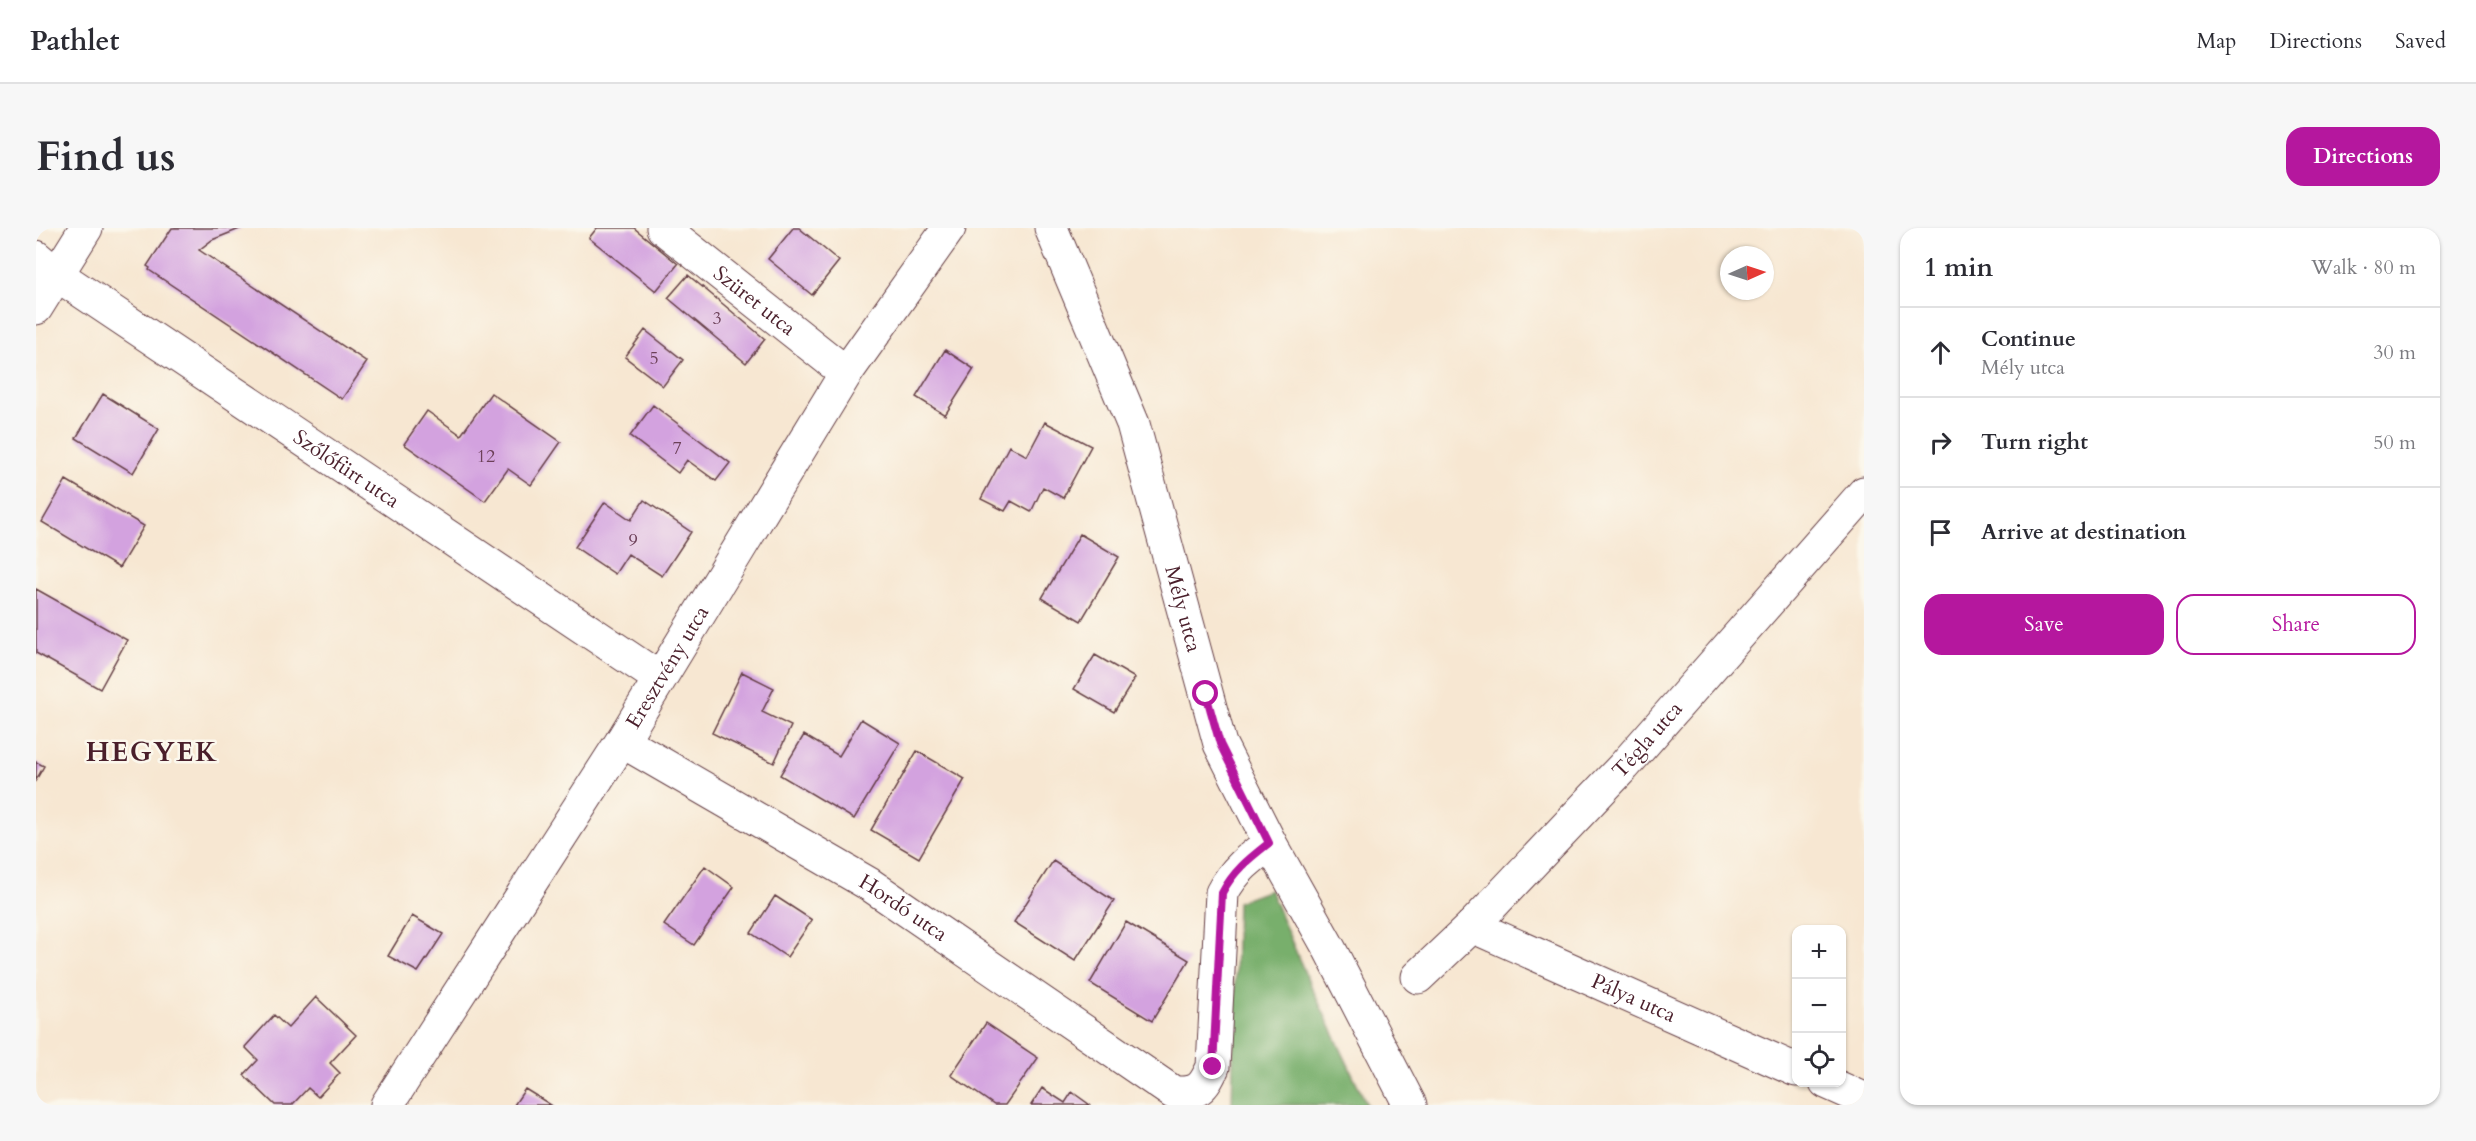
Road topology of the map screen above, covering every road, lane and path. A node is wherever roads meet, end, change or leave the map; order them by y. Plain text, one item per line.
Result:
1 (86, 228) edge
2 (663, 228) edge
3 (949, 228) edge
4 (1051, 228) edge
5 (46, 266) edge
6 (36, 308) edge
7 (846, 373) junction
8 (1864, 493) edge
9 (659, 678) junction
10 (621, 741) junction
11 (1269, 843) junction
12 (1472, 926) junction
13 (1418, 977) dead end
14 (1792, 1068) edge
15 (1836, 1087) edge
16 (1864, 1099) edge
17 (387, 1105) edge
18 (1410, 1105) edge

1 - 5 street
2 - 7 street, Szüret utca
3 - 7 street, Eresztvény utca
4 - 11 street, Mély utca
5 - 6 street
5 - 9 street, Szőlőfürt utca
7 - 9 street, Eresztvény utca
8 - 12 street, Tégla utca
9 - 10 street, Eresztvény utca
10 - 11 street, Hordó utca
10 - 17 street, Eresztvény utca
11 - 18 street, Mély utca
12 - 13 street, Tégla utca
12 - 14 street, Pálya utca
15 - 16 street

